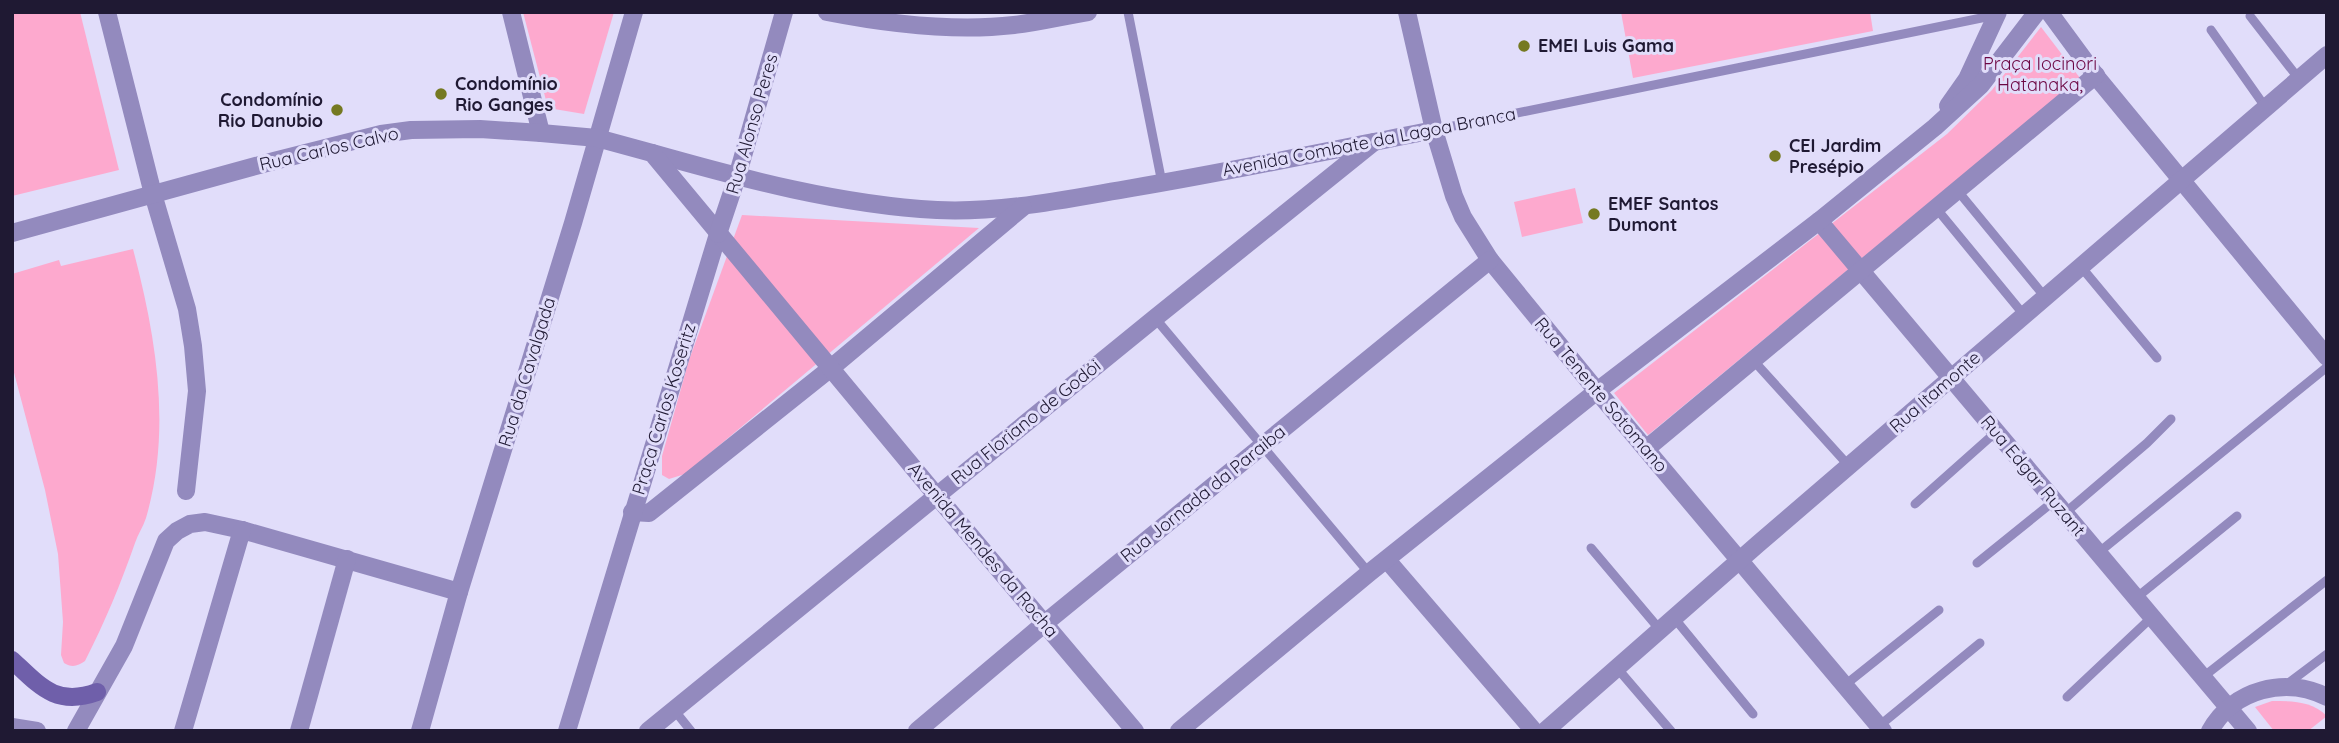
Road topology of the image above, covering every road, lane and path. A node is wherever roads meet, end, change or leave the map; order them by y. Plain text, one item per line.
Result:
1 (107, 12) edge
2 (511, 12) edge
3 (634, 12) edge
4 (784, 12) edge
5 (827, 12) edge
6 (1088, 12) edge
7 (1128, 12) edge
8 (1407, 12) edge
9 (2037, 12) edge
10 (2049, 12) edge
11 (1998, 13) edge
12 (2250, 16) dead end
13 (2211, 30) dead end
14 (2327, 55) edge
15 (2096, 75) junction
16 (2299, 79) junction
17 (2266, 108) junction
18 (1935, 127) junction
19 (1434, 130) junction
20 (541, 133) junction
21 (597, 138) junction
22 (1374, 142) junction
23 (652, 153) junction
24 (737, 177) junction
25 (2181, 182) junction
26 (1162, 183) junction
27 (1957, 190) junction
28 (153, 194) junction
29 (1023, 207) junction
30 (1936, 208) junction
31 (1819, 221) junction
32 (12, 233) edge
33 (718, 234) junction
34 (1490, 260) junction
35 (2082, 268) junction
36 (1861, 272) junction
37 (2045, 297) junction
38 (2024, 315) junction
39 (1155, 318) junction
40 (2327, 357) edge
41 (2157, 358) dead end
42 (1753, 360) junction
43 (2327, 367) edge
44 (831, 368) junction
45 (1951, 378) junction
46 (1597, 391) junction
47 (2171, 419) dead end
48 (1996, 432) junction
49 (1261, 446) junction
50 (1646, 449) junction
51 (1849, 466) junction
52 (186, 491) dead end
53 (936, 495) junction
54 (1915, 504) dead end
55 (2060, 507) junction
56 (632, 512) junction
57 (2237, 516) dead end
58 (243, 530) junction
59 (1591, 548) dead end
60 (2098, 553) junction
61 (347, 559) junction
62 (1387, 559) junction
63 (1739, 561) junction
64 (1977, 563) dead end
65 (1369, 573) junction
66 (2327, 580) edge
67 (459, 592) junction
68 (2136, 598) junction
69 (1939, 610) dead end
70 (2152, 617) junction
71 (1045, 623) junction
72 (1668, 625) junction
73 (1980, 643) dead end
74 (2327, 654) edge
75 (12, 660) edge
76 (1617, 668) junction
77 (2203, 677) junction
78 (1845, 685) junction
79 (2284, 686) junction
80 (97, 692) junction
81 (2067, 697) dead end
82 (2327, 697) edge
83 (2229, 708) junction
84 (675, 710) junction
85 (1753, 713) dead end
86 (12, 727) edge
87 (1881, 728) edge
88 (37, 731) edge
89 (76, 731) edge
90 (183, 731) edge
91 (299, 731) edge
92 (420, 731) edge
93 (567, 731) edge
94 (648, 731) edge
95 (691, 731) edge
96 (917, 731) edge
97 (1135, 731) edge
98 (1179, 731) edge
99 (1534, 731) edge
100 (1545, 731) edge
101 (1671, 731) edge
102 (2210, 731) edge
103 (2248, 731) edge

1 - 28 street
2 - 20 street
3 - 21 street, Rua da Cavalgada
4 - 24 street, Rua Alonso Peres
5 - 6 street
7 - 26 lane
8 - 19 street, Rua Tenente Sotomano
9 - 18 street
10 - 15 street
11 - 18 street
11 - 19 lane, Avenida Combate da Lagoa Branca
12 - 16 lane
13 - 17 lane
14 - 16 street, Rua Itamonte
15 - 25 street
15 - 27 street
16 - 17 street, Rua Itamonte
17 - 25 street, Rua Itamonte
18 - 31 street
19 - 22 street, Avenida Combate da Lagoa Branca
19 - 34 street, Rua Tenente Sotomano
20 - 21 street, Rua Carlos Calvo
20 - 28 street, Rua Carlos Calvo
21 - 23 street, Rua Carlos Calvo
21 - 67 street, Rua da Cavalgada
22 - 26 street, Avenida Combate da Lagoa Branca
22 - 39 street, Rua Floriano de Godói
23 - 24 street, Rua Carlos Calvo
23 - 33 street
24 - 29 street, Avenida Combate da Lagoa Branca
24 - 33 street, Rua Alonso Peres
25 - 35 street, Rua Itamonte
25 - 40 street
26 - 29 street, Avenida Combate da Lagoa Branca
27 - 30 street
27 - 37 lane
28 - 32 street, Rua Carlos Calvo
28 - 52 street
29 - 44 street, Praça Carlos Koseritz
30 - 36 street
30 - 38 lane
31 - 36 street, Rua Edgar Ruzant
31 - 46 street
33 - 44 street
33 - 56 street, Praça Carlos Koseritz
34 - 46 street, Rua Tenente Sotomano
34 - 49 street, Rua Jornada da Paraiba
35 - 37 street, Rua Itamonte
35 - 41 lane
36 - 42 street
36 - 45 street, Rua Edgar Ruzant
37 - 38 street, Rua Itamonte
38 - 45 street, Rua Itamonte
39 - 49 lane
39 - 53 street, Rua Floriano de Godói
42 - 50 street
42 - 51 lane
43 - 60 lane
44 - 53 street, Avenida Mendes da Rocha
44 - 56 street, Praça Carlos Koseritz
45 - 48 street, Rua Edgar Ruzant
45 - 51 street, Rua Itamonte
46 - 50 street, Rua Tenente Sotomano
46 - 62 street
47 - 55 lane
48 - 54 lane
48 - 55 street, Rua Edgar Ruzant
49 - 65 lane
49 - 71 street, Rua Jornada da Paraiba
50 - 63 street, Rua Tenente Sotomano
51 - 63 street, Rua Itamonte
53 - 71 street, Avenida Mendes da Rocha
53 - 84 street, Rua Floriano de Godói
55 - 60 street, Rua Edgar Ruzant
55 - 64 lane
56 - 93 street
57 - 68 lane
58 - 61 street
58 - 80 street
58 - 90 street
59 - 72 lane
60 - 68 street, Rua Edgar Ruzant
61 - 67 street
61 - 91 street
62 - 65 street
62 - 99 street
63 - 72 street, Rua Itamonte
63 - 78 street, Rua Tenente Sotomano
65 - 98 street
66 - 77 lane
67 - 92 street, Rua da Cavalgada
68 - 70 street, Rua Edgar Ruzant
69 - 78 lane
70 - 77 street, Rua Edgar Ruzant
70 - 81 lane
71 - 96 street, Rua Jornada da Paraiba
71 - 97 street, Avenida Mendes da Rocha
72 - 76 street, Rua Itamonte
72 - 85 lane
73 - 87 lane
74 - 79 lane
75 - 80 main road
76 - 100 street, Rua Itamonte
76 - 101 lane
77 - 83 street, Rua Edgar Ruzant
78 - 87 street, Rua Tenente Sotomano
79 - 82 street
79 - 83 street
80 - 89 street
83 - 102 street
83 - 103 street, Rua Edgar Ruzant
84 - 94 street, Rua Floriano de Godói
84 - 95 lane
86 - 88 street

